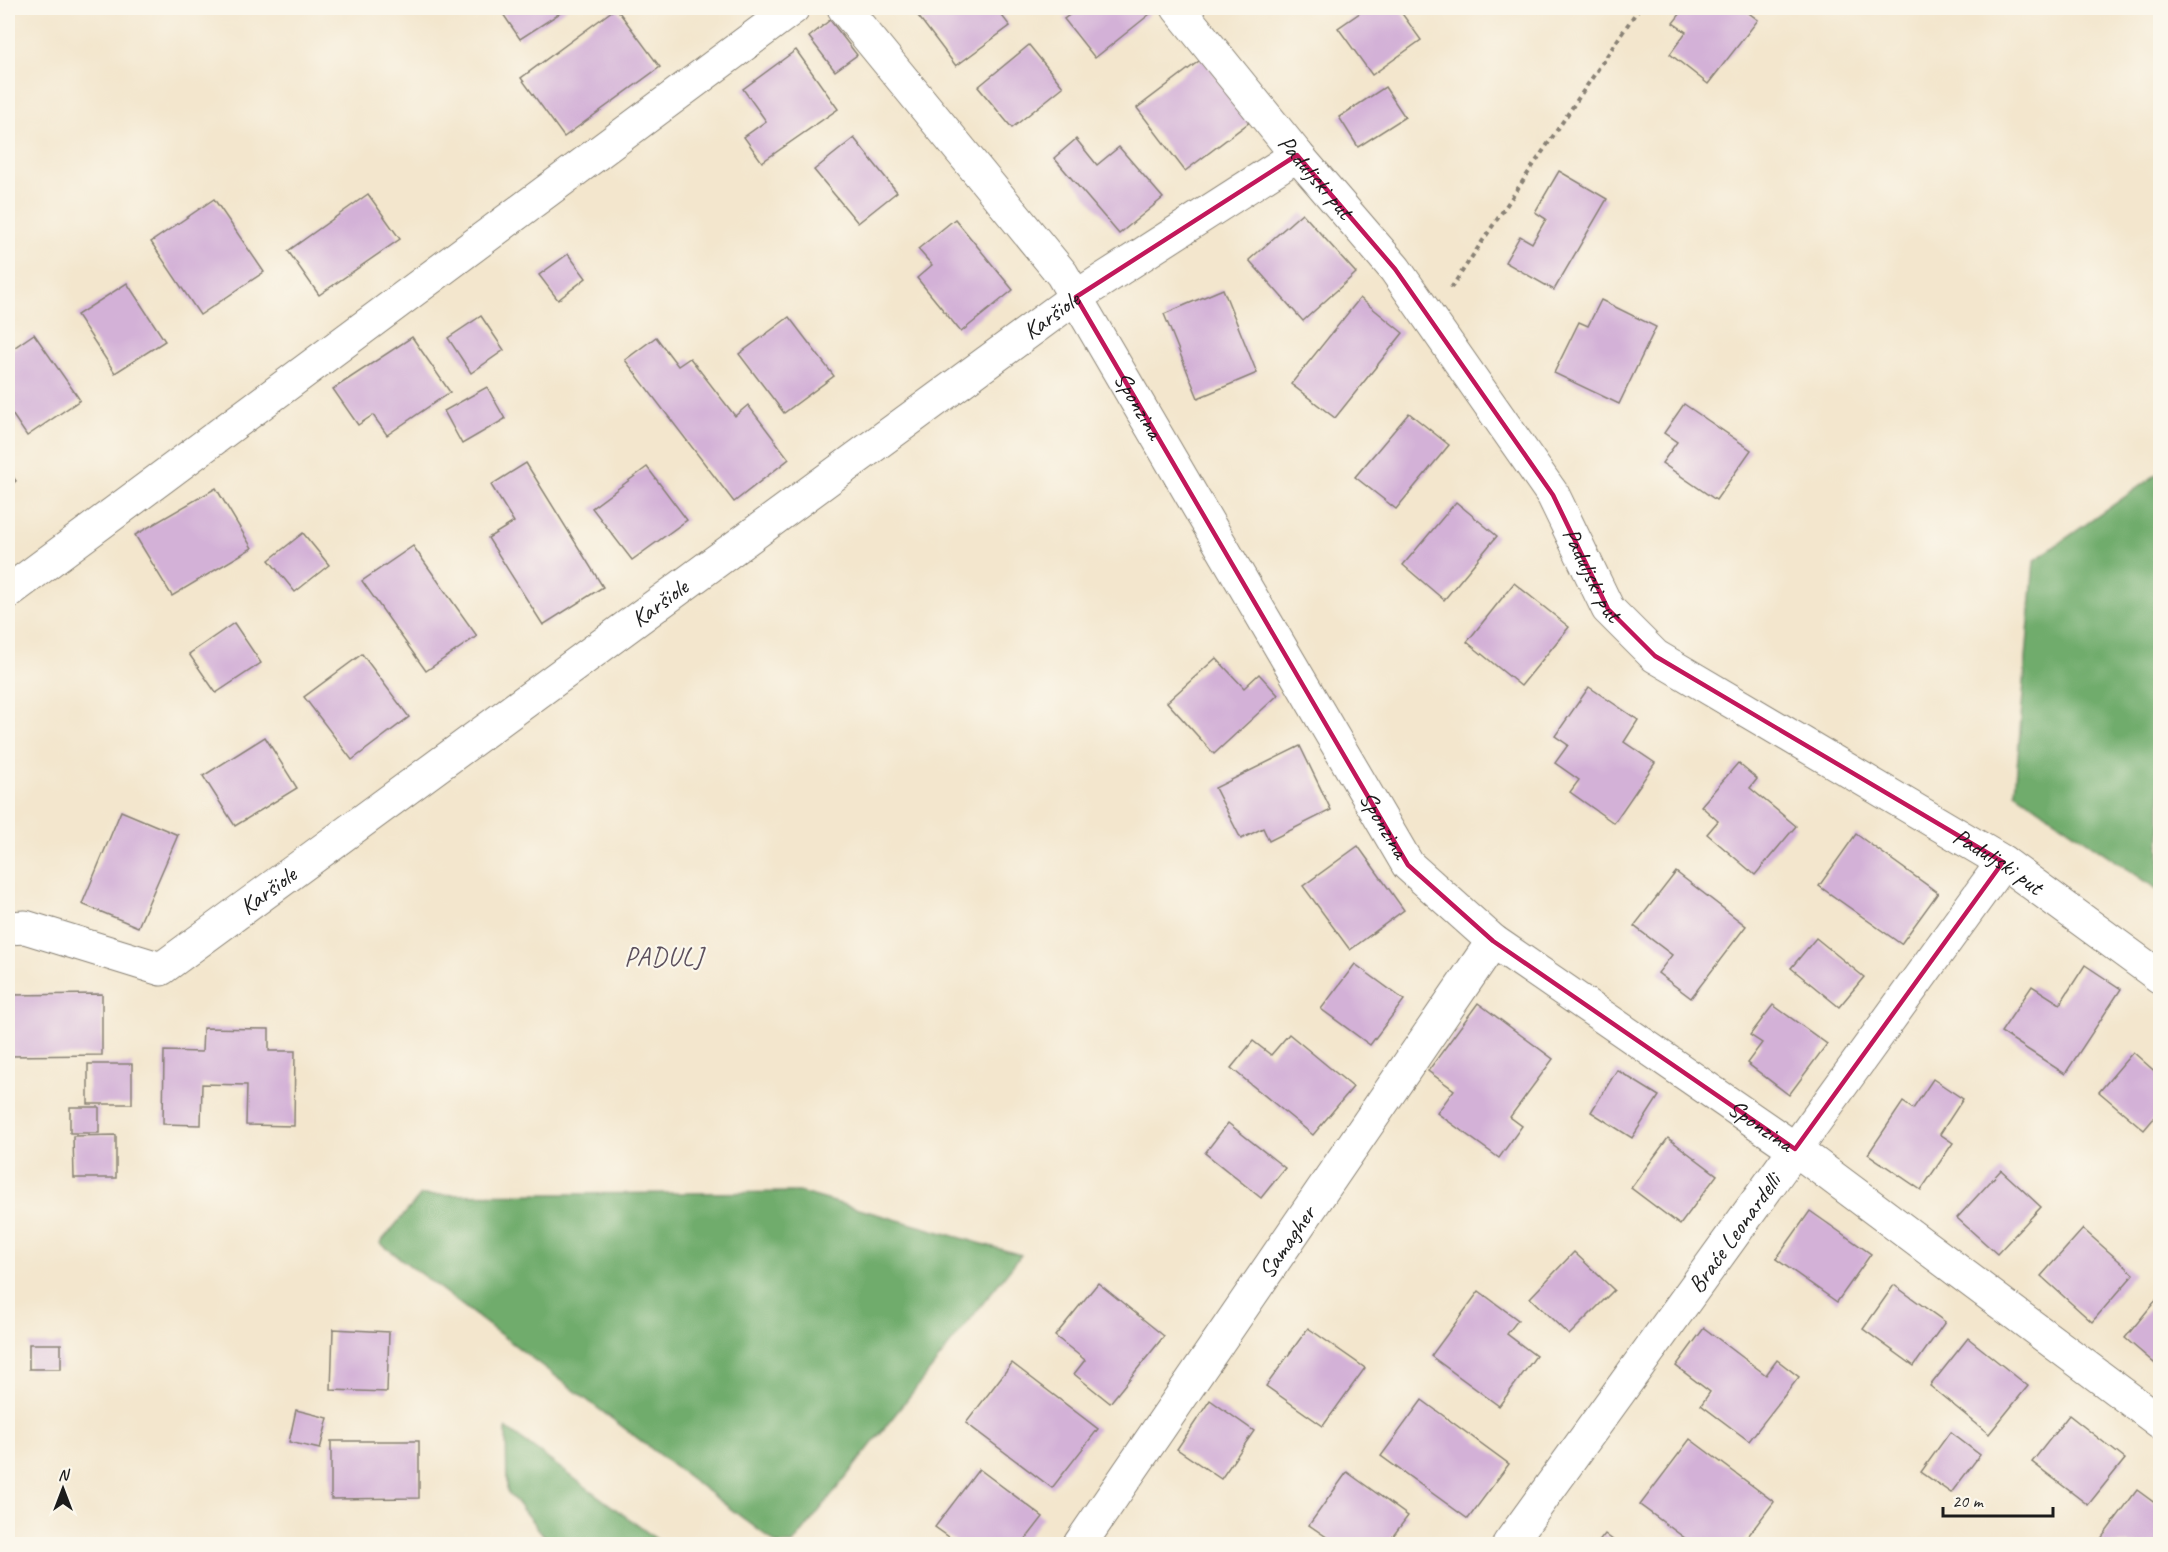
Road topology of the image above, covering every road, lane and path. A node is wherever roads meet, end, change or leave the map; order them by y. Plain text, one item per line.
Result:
1 (793, 8) edge
2 (844, 8) edge
3 (1178, 8) edge
4 (1640, 8) edge
5 (1297, 155) junction
6 (1076, 297) junction
7 (1430, 319) junction
8 (8, 592) edge
9 (2003, 862) junction
10 (8, 928) edge
11 (1492, 941) junction
12 (2160, 977) edge
13 (1795, 1149) junction
14 (2160, 1422) edge
15 (1080, 1545) edge
16 (1509, 1545) edge

1 - 8 street
2 - 6 street, Sponzina
3 - 5 street, Paduljski put
4 - 7 path
5 - 6 street, Karšiole
5 - 7 street, Paduljski put
6 - 10 street, Karšiole
6 - 11 street, Sponzina
7 - 9 street, Paduljski put
9 - 12 street, Paduljski put
9 - 13 street, Braće Leonardelli
11 - 13 street, Sponzina
11 - 15 street, Samagher
13 - 14 street, Sponzina
13 - 16 street, Braće Leonardelli

